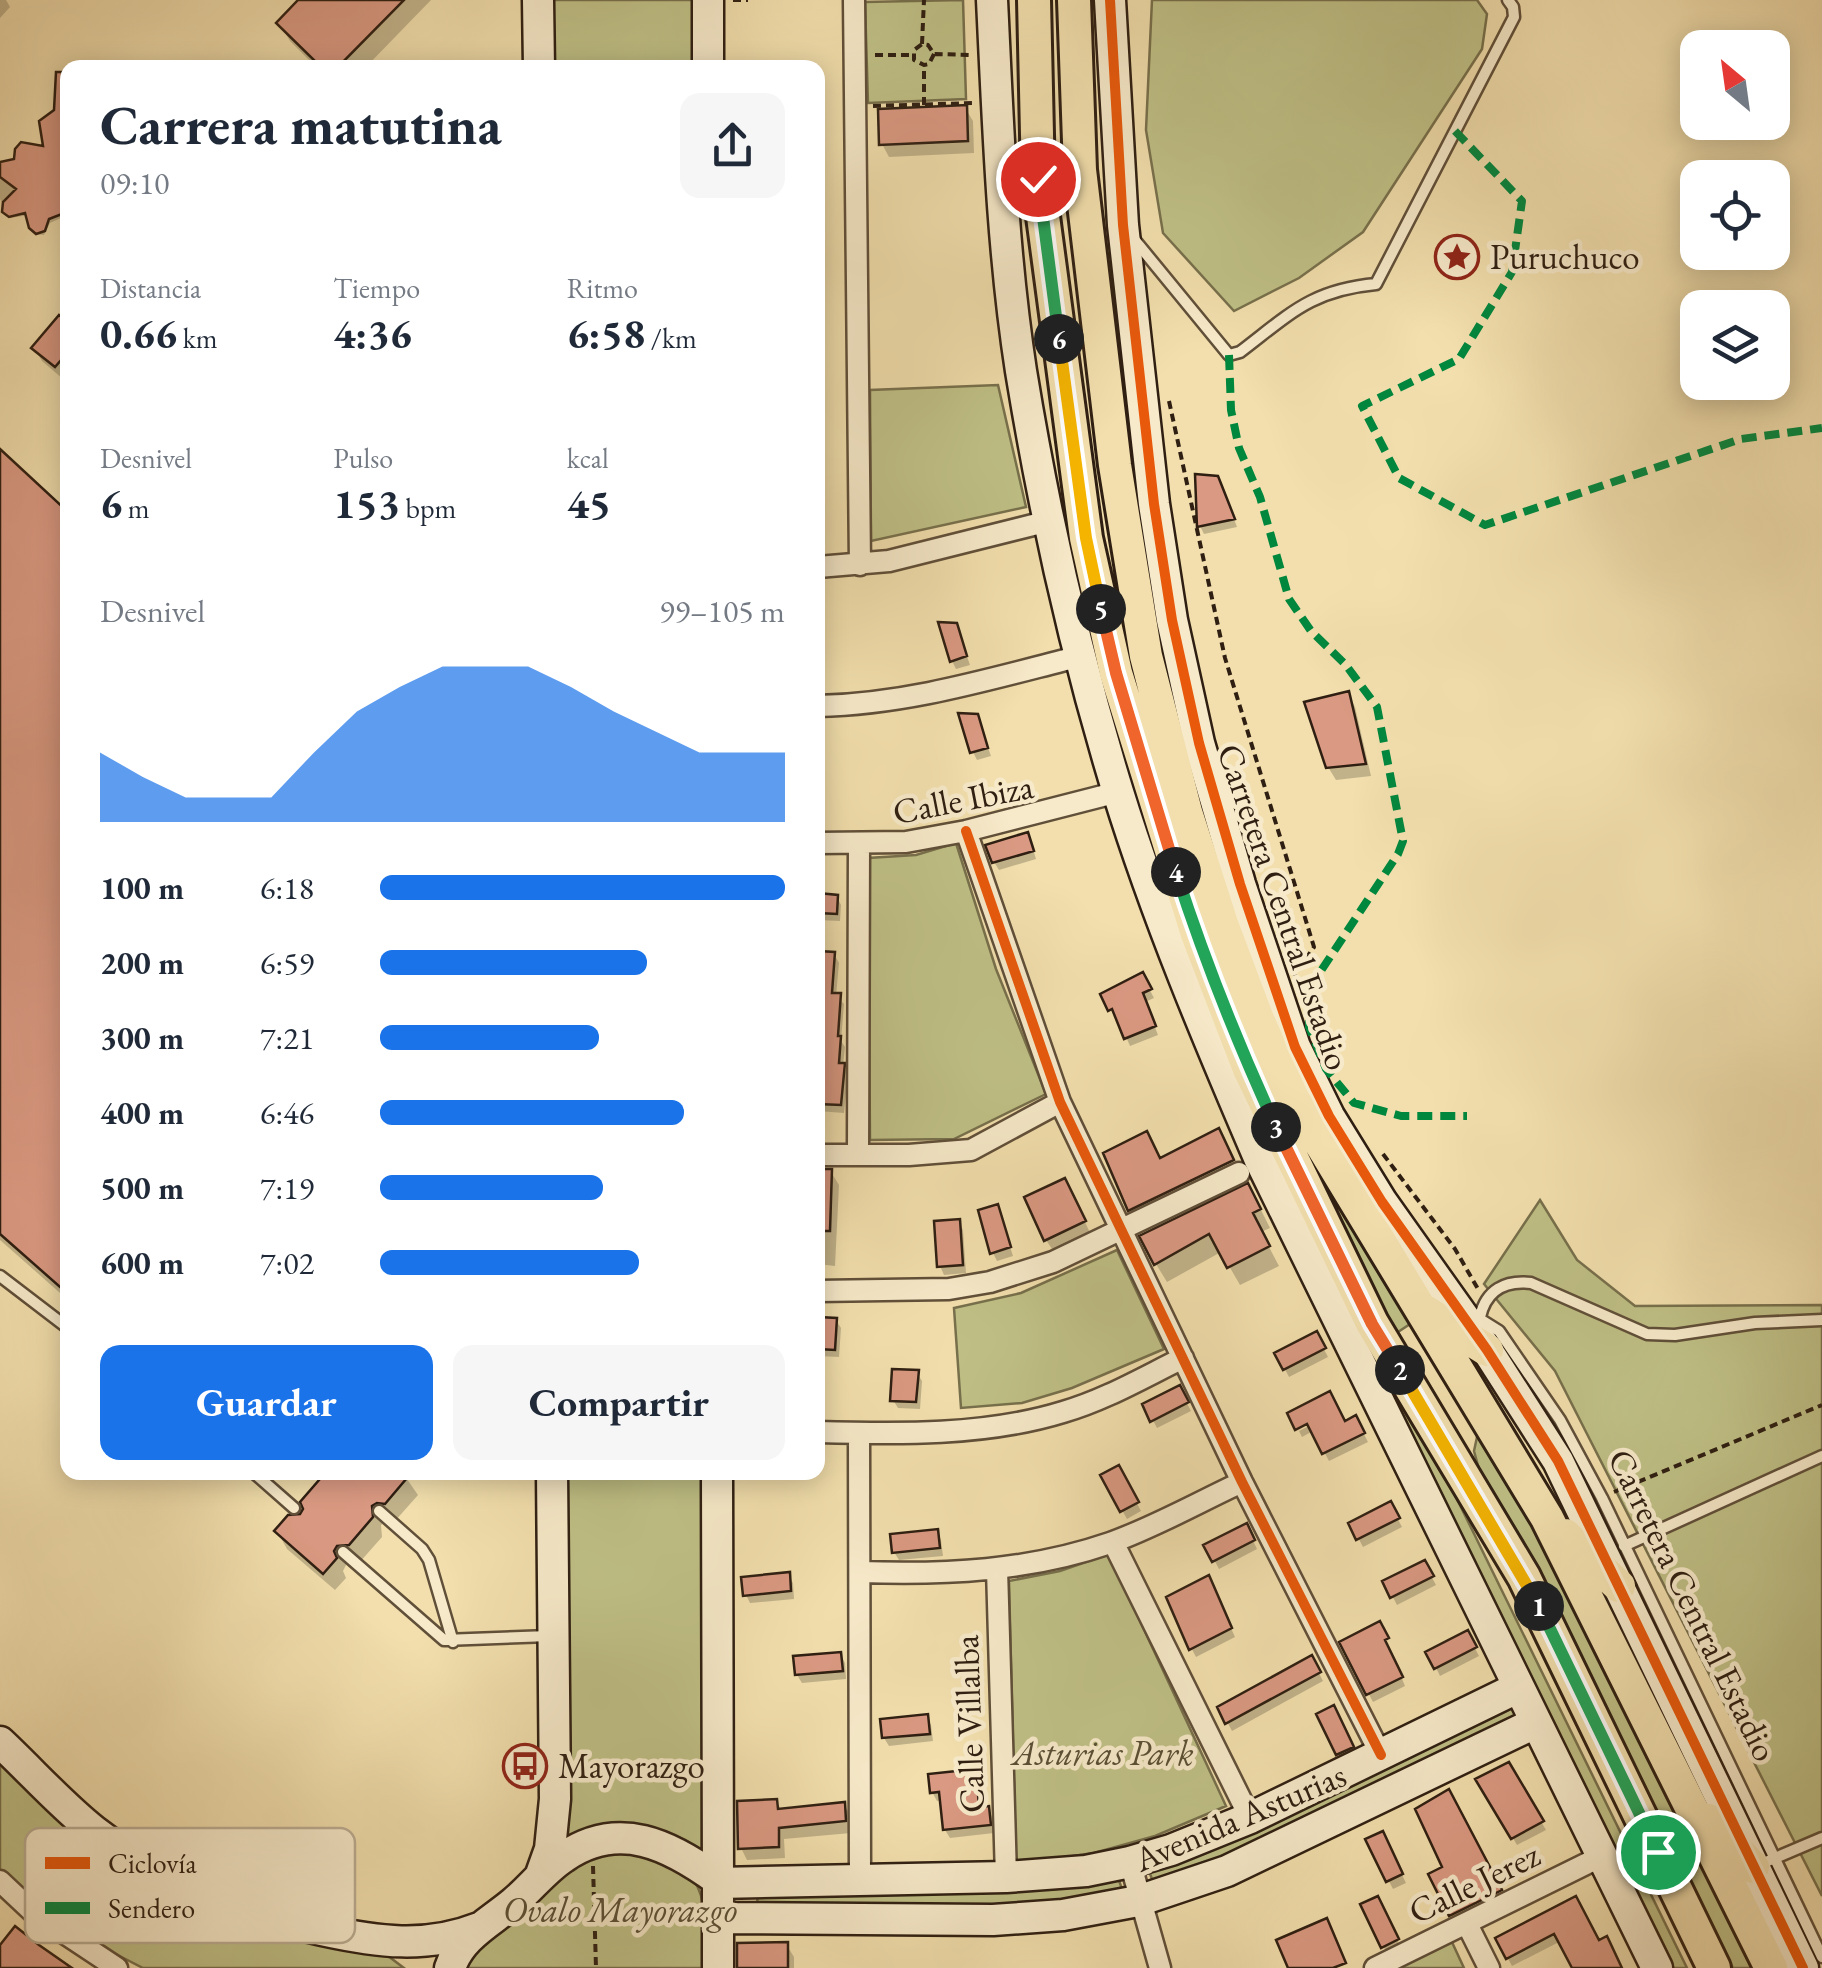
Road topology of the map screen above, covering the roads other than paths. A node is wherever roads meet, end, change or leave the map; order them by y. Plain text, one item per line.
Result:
1 (538, 0) edge
2 (708, 0) edge
3 (854, 0) edge
4 (992, 0) edge
5 (1034, 0) edge
6 (1074, 0) edge
7 (1110, 0) edge
8 (1508, 0) edge
9 (539, 60) edge
10 (708, 60) edge
11 (1123, 225) junction
12 (1049, 521) junction
13 (860, 565) junction
14 (825, 566) edge
15 (1081, 656) junction
16 (825, 706) edge
17 (1118, 792) junction
18 (966, 831) junction
19 (825, 843) edge
20 (859, 844) junction
21 (1060, 1102) junction
22 (858, 1154) junction
23 (825, 1155) edge
24 (1239, 1173) dead end
25 (1120, 1229) junction
26 (0, 1276) edge
27 (825, 1292) edge
28 (1417, 1306) junction
29 (1475, 1312) junction
30 (1822, 1320) edge
31 (60, 1322) edge
32 (1487, 1350) junction
33 (1183, 1358) junction
34 (1410, 1386) junction
35 (1484, 1411) junction
36 (825, 1432) edge
37 (859, 1433) junction
38 (1822, 1456) edge
39 (262, 1480) edge
40 (552, 1480) edge
41 (717, 1480) edge
42 (1242, 1482) junction
43 (294, 1508) dead end
44 (379, 1510) dead end
45 (1609, 1517) junction
46 (1547, 1518) junction
47 (1113, 1542) junction
48 (1624, 1546) junction
49 (342, 1552) dead end
50 (997, 1569) junction
51 (860, 1572) junction
52 (1618, 1586) junction
53 (555, 1636) junction
54 (454, 1642) junction
55 (1517, 1688) junction
56 (1535, 1723) junction
57 (0, 1742) edge
58 (1380, 1755) junction
59 (1687, 1798) junction
60 (1250, 1818) junction
61 (91, 1828) edge
62 (1822, 1838) edge
63 (1602, 1856) junction
64 (1130, 1862) junction
65 (1763, 1863) junction
66 (540, 1878) junction
67 (1006, 1878) junction
68 (860, 1880) junction
69 (0, 1881) edge
70 (718, 1881) junction
71 (1138, 1902) junction
72 (25, 1904) edge
73 (718, 1918) junction
74 (1467, 1924) junction
75 (479, 1928) junction
76 (355, 1935) edge
77 (388, 1942) junction
78 (80, 1943) edge
79 (1822, 1957) edge
80 (118, 1968) edge
81 (423, 1968) edge
82 (450, 1968) edge
83 (718, 1968) edge
84 (1160, 1968) edge
85 (1374, 1968) edge
86 (1489, 1968) edge
87 (1657, 1968) edge
88 (1714, 1968) edge
89 (1771, 1968) edge
90 (1803, 1968) edge

1 - 9 street
2 - 10 street
3 - 13 street
4 - 12 street
5 - 34 main road
6 - 28 main road
7 - 11 street, Carretera Central Estadio
8 - 11 lane
11 - 29 street, Carretera Central Estadio
12 - 13 street
12 - 15 street
13 - 14 street
15 - 16 street
15 - 17 street
17 - 18 street, Calle Ibiza
17 - 55 street
18 - 20 street, Calle Ibiza
18 - 21 street
19 - 20 street, Calle Ibiza
20 - 22 street
21 - 22 street
21 - 25 street
22 - 23 street
24 - 25 street
25 - 27 street
25 - 33 street
26 - 31 lane
28 - 32 main road
28 - 35 main road
29 - 30 lane
29 - 32 street, Carretera Central Estadio
29 - 45 lane, Carretera Central Estadio
32 - 52 street, Carretera Central Estadio
33 - 37 street
33 - 42 street
34 - 35 main road
34 - 88 main road
35 - 46 main road
36 - 37 street
37 - 51 street
38 - 48 lane
39 - 43 lane
40 - 53 street
41 - 70 street
42 - 47 street
42 - 58 street
44 - 54 lane
45 - 48 lane, Carretera Central Estadio
45 - 52 lane
46 - 52 main road
46 - 59 main road
47 - 50 street
47 - 60 street
48 - 65 lane, Carretera Central Estadio
49 - 54 lane
50 - 51 street
50 - 67 street, Calle Villalba
51 - 68 street
52 - 65 street, Carretera Central Estadio
53 - 54 lane
53 - 66 street
55 - 56 street
55 - 58 street, Avenida Asturias
56 - 63 street
56 - 71 street, Avenida Asturias
57 - 61 street
58 - 60 street, Avenida Asturias
59 - 65 main road
59 - 89 main road
60 - 64 street, Avenida Asturias
62 - 65 lane
63 - 74 street, Calle Jerez
63 - 87 street
64 - 67 street, Avenida Asturias
64 - 71 street
65 - 79 lane, Carretera Central Estadio
65 - 90 street, Carretera Central Estadio
66 - 70 street
66 - 75 street
67 - 68 street, Avenida Asturias
68 - 70 street, Avenida Asturias
69 - 72 street
70 - 73 street
71 - 73 street, Avenida Asturias
71 - 84 street
73 - 83 street
74 - 85 street, Calle Jerez
74 - 86 street
75 - 77 street
75 - 82 street
76 - 77 street
77 - 81 street
78 - 80 street

